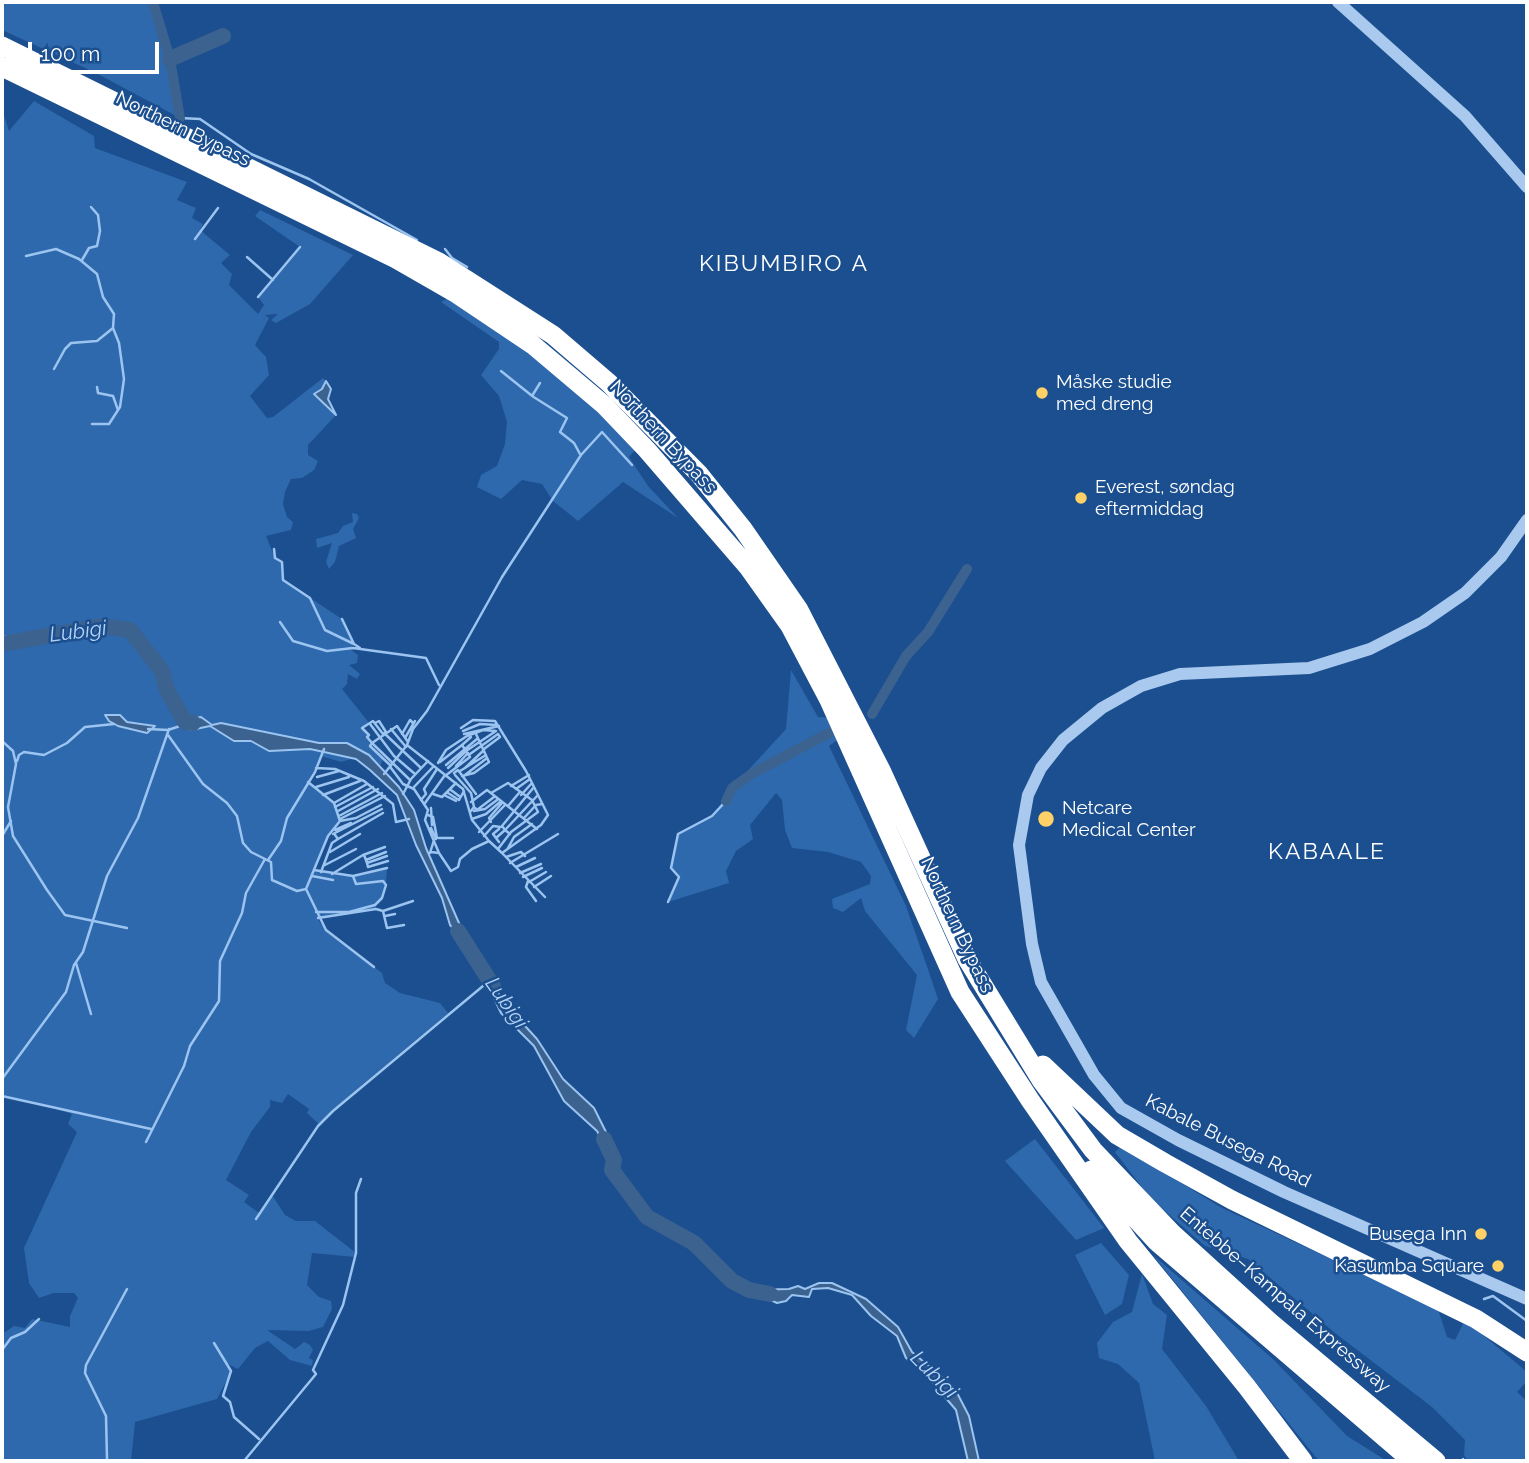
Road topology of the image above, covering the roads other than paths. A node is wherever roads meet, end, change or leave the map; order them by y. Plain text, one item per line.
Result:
1 (1338, 2) edge
2 (2, 46) edge
3 (2, 67) edge
4 (1527, 187) edge
5 (1527, 520) edge
6 (967, 959) junction
7 (1030, 1100) junction
8 (1527, 1299) edge
9 (1527, 1352) edge
10 (1410, 1453) edge
11 (1303, 1461) edge
12 (1436, 1461) edge

1 - 4 street
2 - 6 highway, Northern Bypass
3 - 7 highway, Northern Bypass
5 - 8 street, Kabale Busega Road
6 - 9 highway
6 - 10 highway, Entebbe–Kampala Expressway
7 - 10 highway, Entebbe–Kampala Expressway
7 - 11 highway
10 - 12 highway, Entebbe–Kampala Expressway

